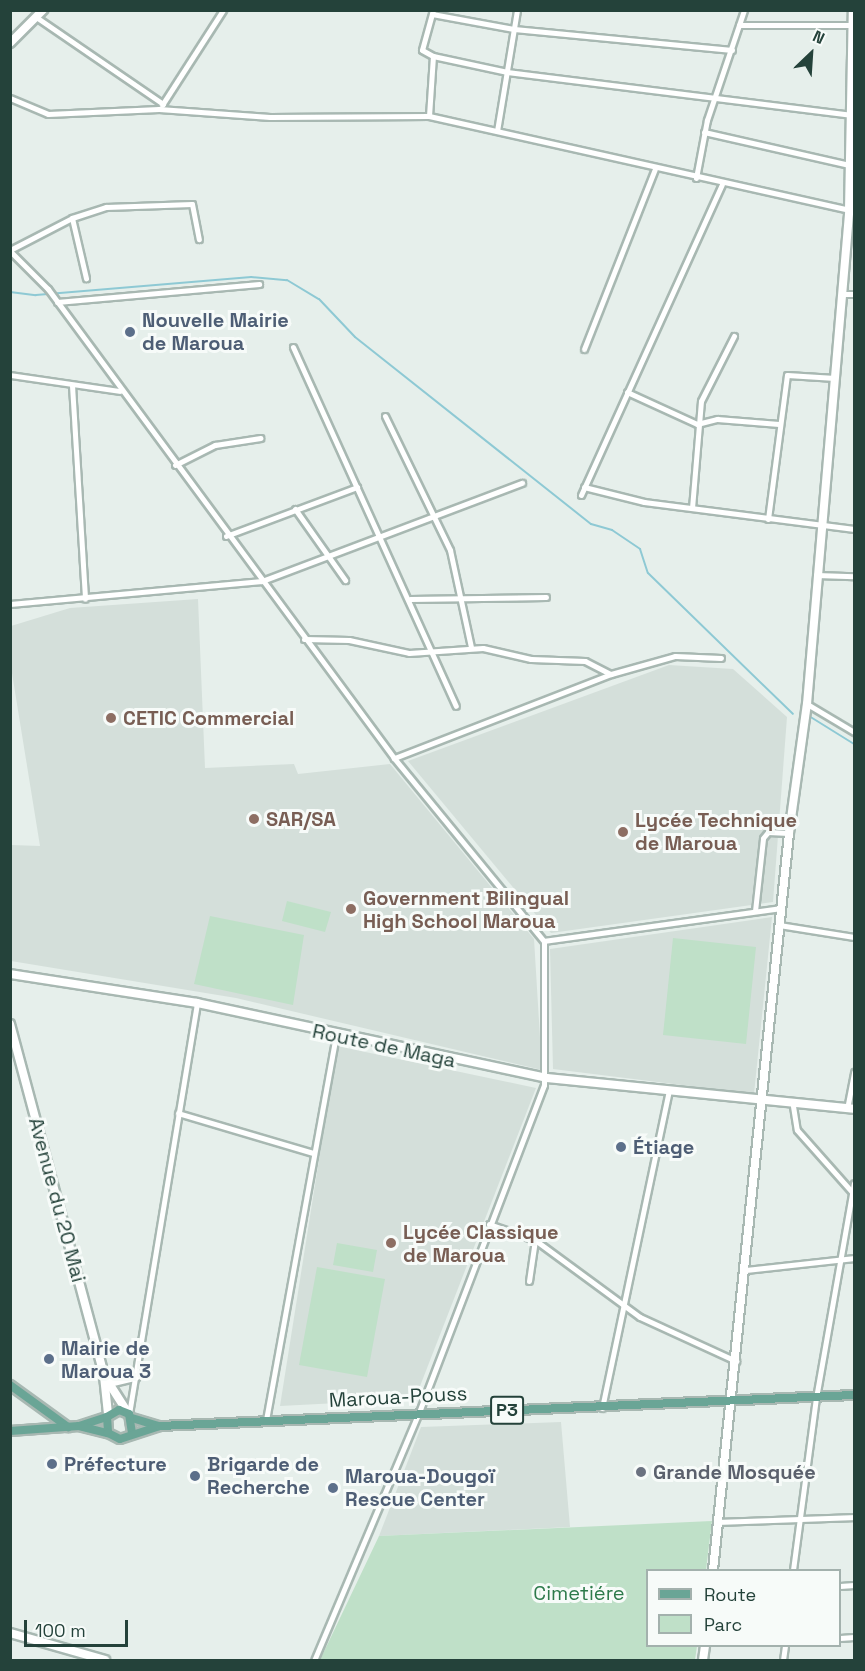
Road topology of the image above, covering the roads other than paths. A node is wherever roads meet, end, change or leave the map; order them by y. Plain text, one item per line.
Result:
1 (43, 10) edge
2 (517, 10) edge
3 (744, 10) edge
4 (853, 10) edge
5 (222, 11) edge
6 (433, 12) edge
7 (36, 17) junction
8 (853, 24) junction
9 (740, 25) junction
10 (514, 29) junction
11 (10, 43) edge
12 (732, 50) junction
13 (853, 54) edge
14 (433, 56) junction
15 (507, 72) junction
16 (10, 98) edge
17 (716, 98) junction
18 (161, 106) junction
19 (850, 115) junction
20 (429, 116) junction
21 (497, 131) junction
22 (704, 132) junction
23 (849, 165) junction
24 (656, 169) junction
25 (696, 178) junction
26 (722, 184) junction
27 (852, 211) edge
28 (72, 218) junction
29 (199, 239) dead end
30 (10, 251) edge
31 (86, 278) dead end
32 (259, 284) dead end
33 (842, 294) junction
34 (855, 294) edge
35 (56, 300) junction
36 (734, 336) dead end
37 (292, 347) dead end
38 (584, 349) dead end
39 (10, 375) edge
40 (835, 378) junction
41 (72, 385) junction
42 (120, 391) junction
43 (627, 392) junction
44 (386, 416) dead end
45 (697, 424) junction
46 (779, 424) junction
47 (260, 438) dead end
48 (174, 465) junction
49 (522, 483) dead end
50 (357, 486) junction
51 (584, 487) junction
52 (581, 495) dead end
53 (692, 508) junction
54 (295, 509) junction
55 (434, 517) junction
56 (768, 519) junction
57 (822, 527) junction
58 (855, 529) edge
59 (226, 536) junction
60 (381, 537) junction
61 (328, 556) junction
62 (816, 575) junction
63 (855, 576) edge
64 (345, 580) dead end
65 (262, 581) junction
66 (462, 595) junction
67 (546, 597) dead end
68 (85, 599) junction
69 (410, 599) junction
70 (10, 604) edge
71 (304, 639) junction
72 (471, 648) junction
73 (434, 651) junction
74 (721, 658) dead end
75 (611, 674) junction
76 (807, 704) junction
77 (456, 706) dead end
78 (855, 732) edge
79 (394, 758) junction
80 (789, 833) junction
81 (781, 908) junction
82 (755, 911) junction
83 (779, 925) junction
84 (855, 937) edge
85 (544, 941) junction
86 (10, 974) edge
87 (197, 1003) junction
88 (10, 1024) edge
89 (336, 1035) junction
90 (855, 1072) edge
91 (546, 1078) junction
92 (668, 1094) junction
93 (760, 1102) junction
94 (793, 1106) junction
95 (851, 1109) edge
96 (178, 1113) junction
97 (313, 1154) junction
98 (855, 1183) edge
99 (853, 1193) edge
100 (489, 1224) junction
101 (535, 1240) junction
102 (855, 1258) edge
103 (840, 1260) junction
104 (746, 1270) junction
105 (529, 1281) dead end
106 (623, 1305) junction
107 (736, 1361) junction
108 (135, 1377) junction
109 (106, 1380) junction
110 (10, 1385) edge
111 (855, 1395) edge
112 (816, 1398) junction
113 (733, 1402) junction
114 (602, 1408) junction
115 (419, 1412) junction
116 (130, 1415) junction
117 (108, 1416) junction
118 (266, 1420) junction
119 (79, 1426) junction
120 (160, 1426) junction
121 (68, 1427) junction
122 (10, 1431) edge
123 (108, 1433) junction
124 (132, 1433) junction
125 (855, 1517) edge
126 (801, 1519) junction
127 (719, 1522) junction
128 (713, 1569) edge
129 (793, 1569) edge
130 (10, 1633) edge
131 (105, 1660) edge
132 (314, 1660) edge

1 - 7 main road
2 - 10 street
3 - 9 street
4 - 8 main road
5 - 18 street
6 - 10 street
6 - 14 street
7 - 11 main road
7 - 18 street
8 - 9 street
8 - 13 main road
9 - 12 street
10 - 12 street
10 - 15 street
12 - 17 street
13 - 19 main road
14 - 15 street
14 - 20 street
15 - 17 street
15 - 21 street
16 - 18 street
17 - 19 street
17 - 22 street
18 - 20 street
19 - 23 main road
20 - 21 street
21 - 24 street
22 - 23 street
22 - 25 street
23 - 27 main road
24 - 25 street
24 - 38 street
25 - 26 street
26 - 27 street
26 - 43 street
27 - 33 main road
28 - 29 street
28 - 30 street
28 - 31 street
30 - 35 street
32 - 35 street
33 - 34 street
33 - 40 main road
35 - 42 street
36 - 45 street
37 - 50 street
39 - 41 street
40 - 46 street
40 - 57 main road
41 - 42 street
41 - 68 street
42 - 48 street
43 - 45 street
43 - 51 street
44 - 55 street
45 - 46 street
45 - 53 street
46 - 56 street
47 - 48 street
48 - 59 street
49 - 55 street
50 - 54 street
50 - 60 street
51 - 52 street
51 - 53 street
53 - 56 street
54 - 59 street
54 - 61 street
55 - 60 street
55 - 66 street
56 - 57 street
57 - 58 street
57 - 62 main road
59 - 65 street
60 - 61 street
60 - 69 street
61 - 64 street
61 - 65 street
62 - 63 street
62 - 76 main road
65 - 68 street
65 - 71 street
66 - 67 street
66 - 69 street
66 - 72 street
68 - 70 street
69 - 73 street
71 - 73 street
71 - 79 street
72 - 73 street
72 - 75 street
73 - 77 street
74 - 75 street
75 - 79 street
76 - 78 street
76 - 80 main road
79 - 85 street
80 - 81 main road
80 - 82 street
81 - 82 street
81 - 83 main road
82 - 85 street
83 - 84 street
83 - 93 main road
85 - 91 street
86 - 87 main road, Route de Maga
87 - 89 main road, Route de Maga
87 - 96 street
88 - 109 main road, Avenue du 20 Mai
89 - 91 main road, Route de Maga
89 - 97 street
90 - 95 street
91 - 92 main road, Route de Maga
91 - 100 street
92 - 93 main road, Route de Maga
92 - 106 street
93 - 94 main road, Route de Maga
93 - 104 main road
94 - 95 main road, Route de Maga
94 - 99 street
96 - 97 street
96 - 108 street
97 - 118 street
98 - 99 street
99 - 103 street
100 - 101 street
100 - 115 street
101 - 105 street
101 - 106 street
102 - 103 street
103 - 104 street
103 - 112 street
104 - 107 main road
106 - 107 street
106 - 114 street
107 - 113 main road
108 - 109 main road
108 - 116 street
109 - 116 main road
109 - 117 main road
110 - 121 main road
111 - 112 main road, Maroua-Pouss / P3
112 - 113 main road, Maroua-Pouss / P3
112 - 126 street
113 - 114 main road, Maroua-Pouss / P3
113 - 127 main road
114 - 115 main road, Maroua-Pouss / P3
115 - 118 main road, Maroua-Pouss / P3
115 - 132 street
116 - 117 main road
116 - 120 main road
116 - 124 main road
117 - 119 main road
117 - 123 main road
118 - 120 main road, Maroua-Pouss / P3
119 - 121 main road
119 - 123 main road
120 - 124 main road
121 - 122 main road
123 - 124 main road
125 - 126 street
126 - 127 street
126 - 129 street
127 - 128 main road
130 - 131 main road

